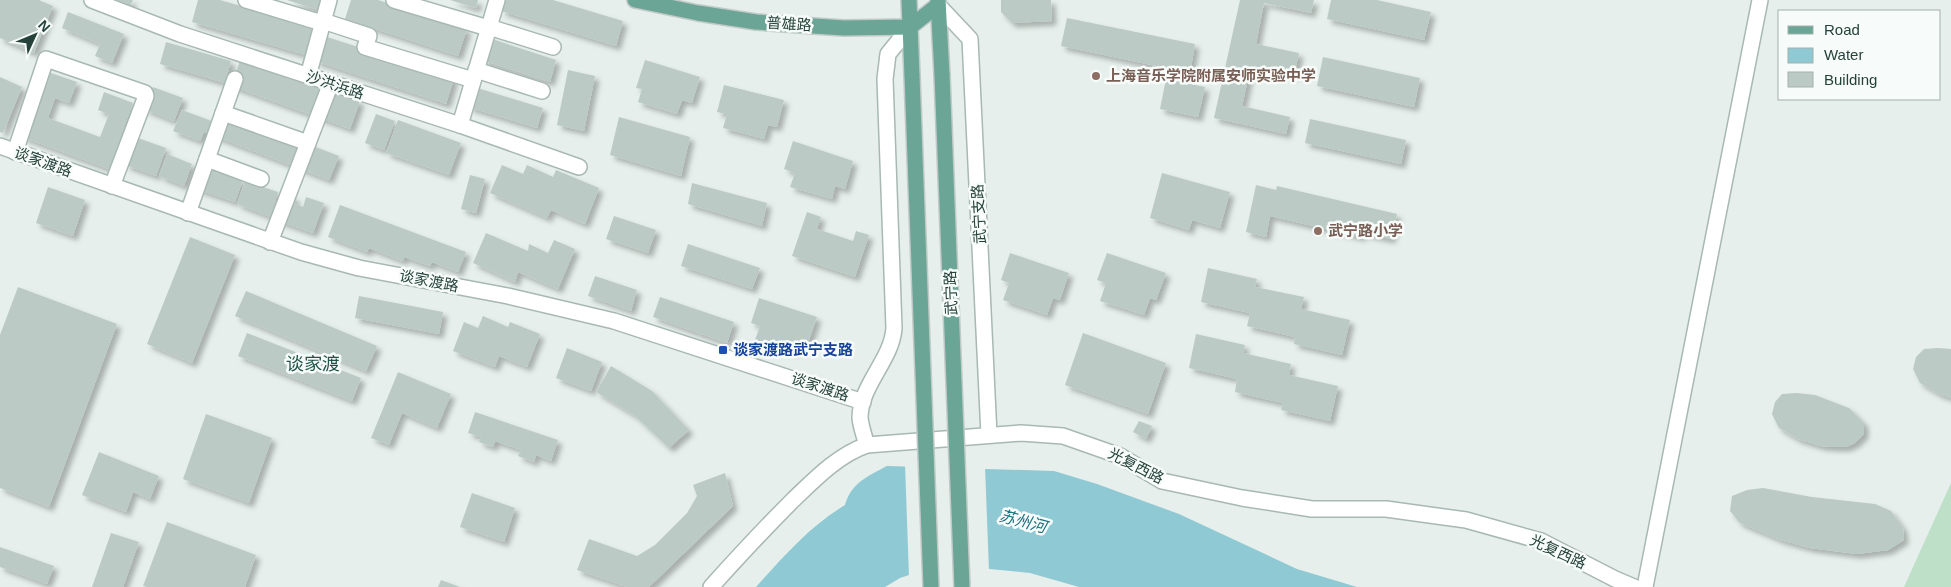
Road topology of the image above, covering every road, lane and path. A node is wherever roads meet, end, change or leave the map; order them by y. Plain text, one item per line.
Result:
1 (92, 0) edge
2 (246, 0) edge
3 (329, 0) edge
4 (394, 0) edge
5 (497, 0) edge
6 (635, 0) edge
7 (909, 0) edge
8 (1760, 0) edge
9 (938, 3) edge
10 (323, 22) junction
11 (489, 27) junction
12 (910, 27) junction
13 (553, 47) dead end
14 (474, 75) junction
15 (308, 76) junction
16 (235, 79) dead end
17 (331, 83) junction
18 (542, 91) dead end
19 (223, 113) junction
20 (460, 125) junction
21 (308, 143) junction
22 (0, 146) edge
23 (15, 152) junction
24 (207, 159) junction
25 (579, 167) dead end
26 (262, 179) dead end
27 (112, 186) junction
28 (188, 213) junction
29 (270, 242) junction
30 (863, 402) junction
31 (989, 435) junction
32 (866, 445) junction
33 (711, 587) edge
34 (931, 587) edge
35 (962, 587) edge
36 (1634, 587) edge
37 (1645, 587) edge

1 - 15 street, 沙洪浜路
2 - 10 street
3 - 10 street
4 - 11 street
5 - 11 street
6 - 12 main road, 普雄路
7 - 12 main road, 武宁路
8 - 37 street
9 - 12 main road
9 - 31 street, 武宁支路
9 - 35 main road, 武宁路, bridge
10 - 14 street
10 - 15 street
11 - 13 street
11 - 14 street
12 - 30 street
12 - 34 main road, 武宁路, bridge
14 - 18 street
14 - 20 street
15 - 17 street, 沙洪浜路
16 - 19 street
17 - 20 street, 沙洪浜路
17 - 21 street
19 - 21 street
19 - 24 street
20 - 25 street, 沙洪浜路
21 - 29 street
22 - 23 street, 谈家渡路
23 - 27 street, 谈家渡路
23 - 27 street
24 - 26 street
24 - 28 street
27 - 28 street, 谈家渡路
28 - 29 street, 谈家渡路
29 - 30 street, 谈家渡路
30 - 32 street
31 - 32 street, 光复西路
31 - 36 street, 光复西路
32 - 33 street, 光复西路

